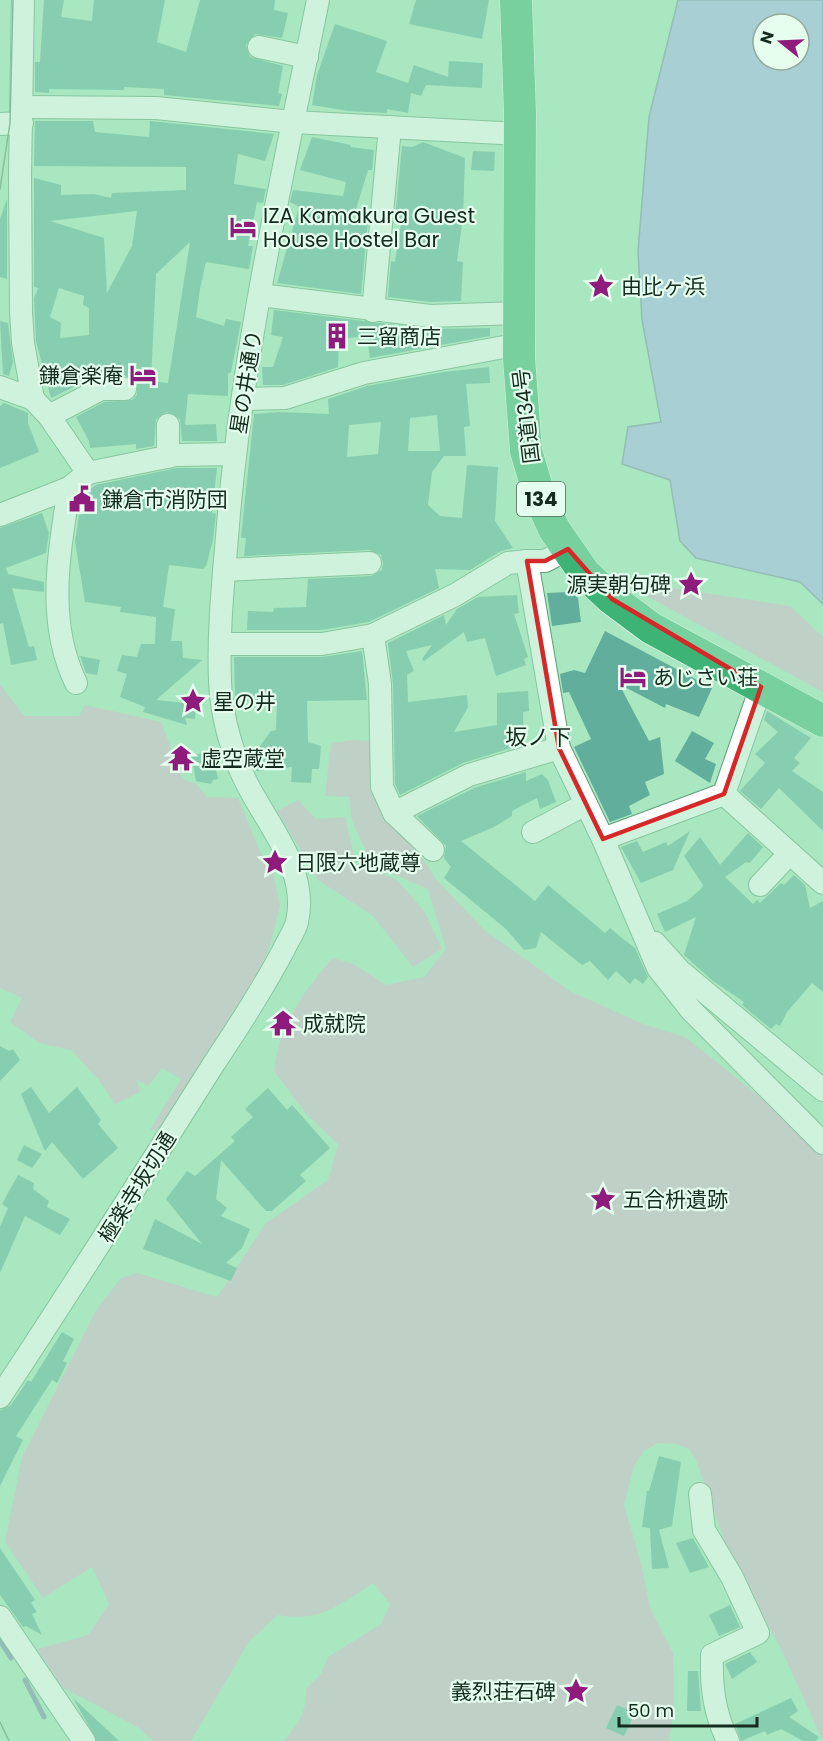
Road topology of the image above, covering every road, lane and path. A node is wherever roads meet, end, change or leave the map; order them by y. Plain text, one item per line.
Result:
1 (23, 0) edge
2 (318, 0) edge
3 (516, 0) edge
4 (259, 47) dead end
5 (307, 57) junction
6 (15, 118) edge
7 (293, 122) junction
8 (390, 127) junction
9 (520, 134) junction
10 (260, 295) junction
11 (374, 311) junction
12 (520, 312) junction
13 (520, 344) junction
14 (0, 387) edge
15 (125, 389) dead end
16 (33, 399) junction
17 (243, 399) junction
18 (49, 416) junction
19 (168, 425) dead end
20 (235, 454) junction
21 (168, 457) junction
22 (88, 473) junction
23 (69, 488) junction
24 (0, 515) edge
25 (568, 549) junction
26 (526, 561) junction
27 (370, 563) dead end
28 (224, 570) junction
29 (373, 635) junction
30 (220, 644) junction
31 (76, 683) dead end
32 (761, 687) junction
33 (823, 721) edge
34 (559, 748) junction
35 (724, 794) junction
36 (586, 804) junction
37 (394, 813) junction
38 (533, 832) dead end
39 (603, 840) junction
40 (433, 850) dead end
41 (790, 853) junction
42 (823, 883) edge
43 (760, 885) dead end
44 (642, 928) junction
45 (823, 1090) edge
46 (823, 1143) edge
47 (0, 1397) edge
48 (700, 1494) dead end
49 (0, 1617) edge
50 (84, 1741) edge
51 (728, 1741) edge

1 - 6 street
2 - 5 street, 星の井通り
3 - 9 highway, 国道134号 / 134
4 - 5 street
5 - 7 street, 星の井通り
6 - 7 street
6 - 16 street
7 - 8 street
7 - 10 street, 星の井通り
8 - 9 street
8 - 11 street
9 - 12 highway, 国道134号 / 134
10 - 11 street
10 - 17 street, 星の井通り
11 - 12 street
12 - 13 highway, 国道134号 / 134
13 - 17 street
13 - 25 highway, 国道134号 / 134
14 - 16 street
15 - 18 street
16 - 18 street
17 - 20 street, 星の井通り
18 - 22 street
19 - 21 street
20 - 21 street
20 - 28 street, 星の井通り
21 - 22 street
22 - 23 street
23 - 24 street
23 - 31 street
25 - 26 street
25 - 32 highway, 国道134号 / 134
26 - 29 street
26 - 34 street
27 - 28 street
28 - 30 street, 星の井通り
29 - 30 street
29 - 37 street
30 - 47 street, 極楽寺坂切通
32 - 33 highway, 国道134号 / 134
32 - 35 street
34 - 36 street
34 - 37 street
35 - 39 street
35 - 41 street
36 - 38 street
36 - 39 street
37 - 40 street
39 - 44 street
41 - 42 street
41 - 43 street
44 - 45 street
44 - 46 street
48 - 51 street
49 - 50 street

